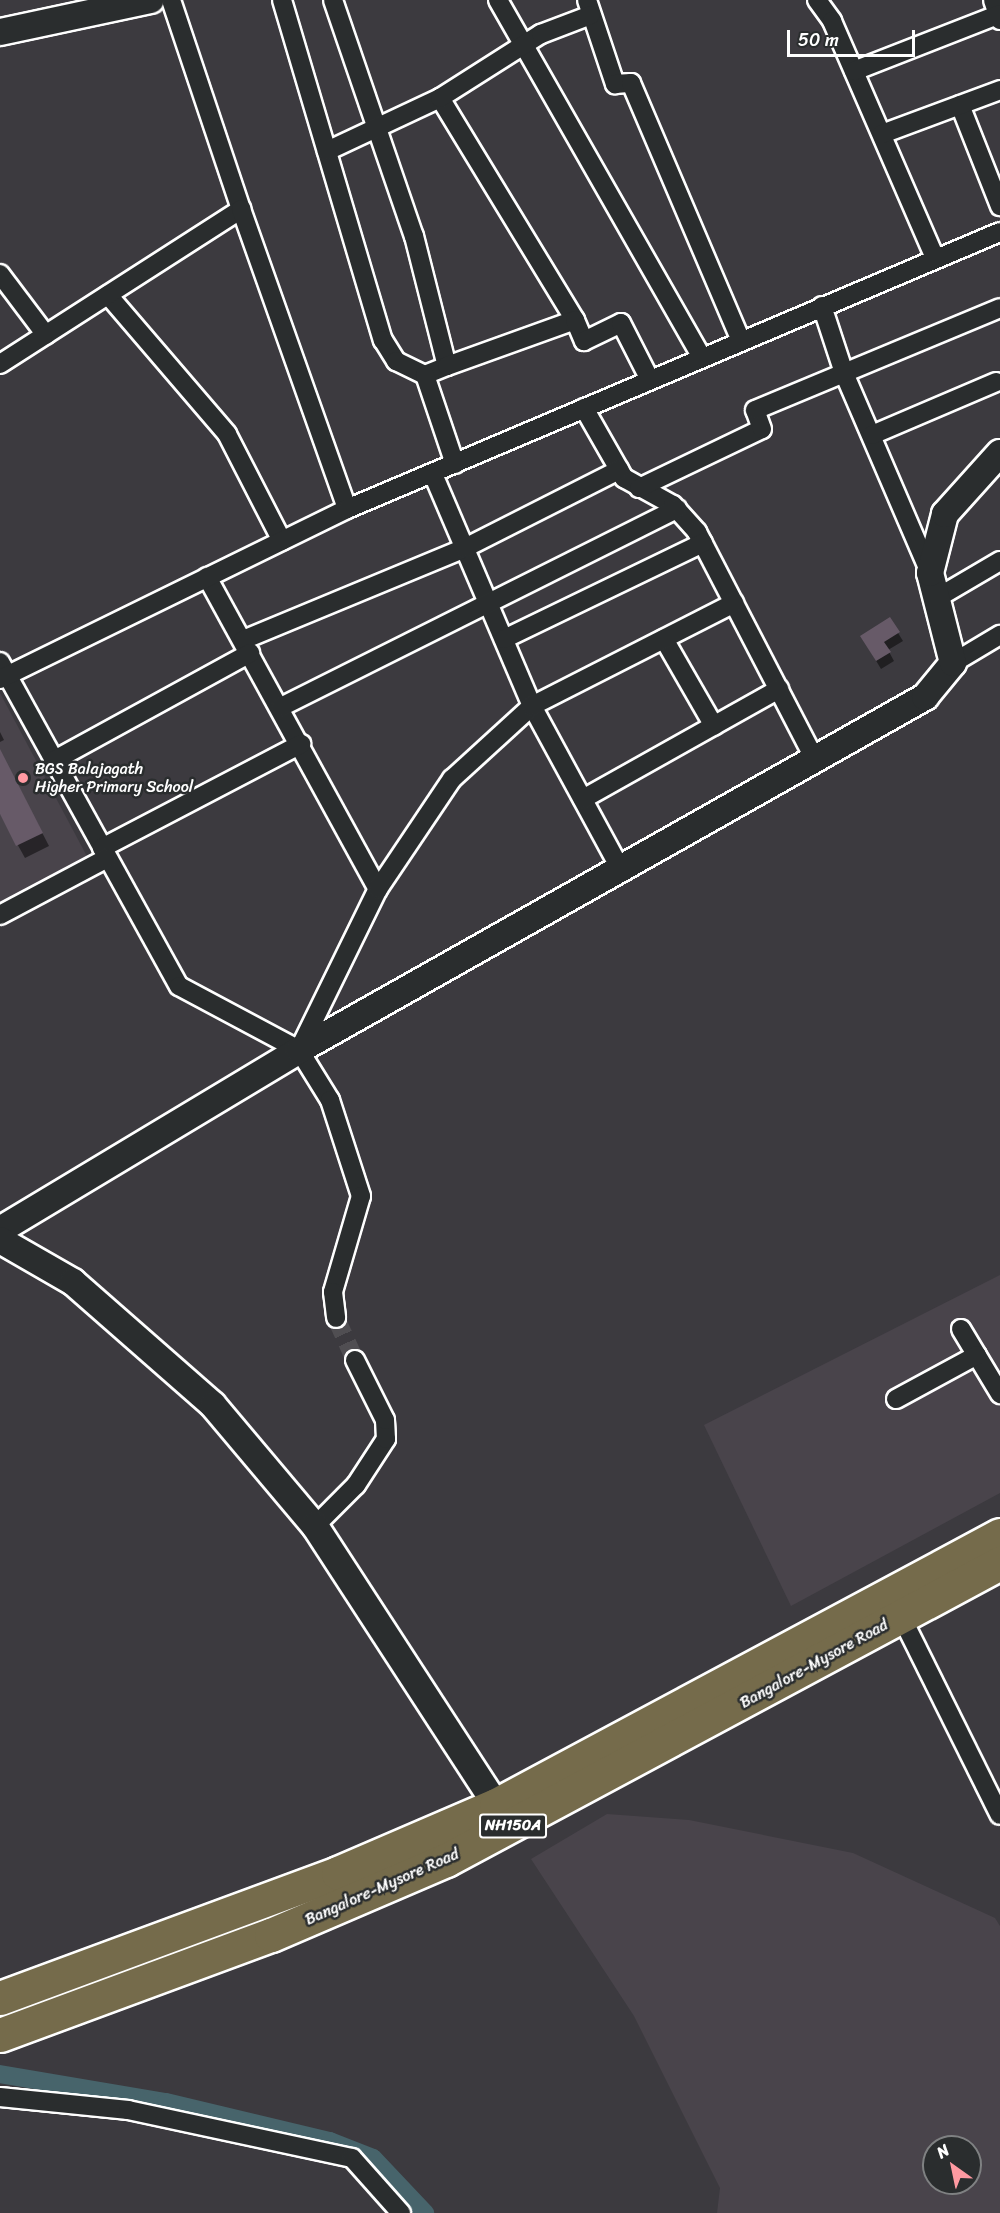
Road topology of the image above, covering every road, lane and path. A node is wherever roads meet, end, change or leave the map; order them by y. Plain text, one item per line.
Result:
1 (151, 0) edge
2 (171, 0) edge
3 (282, 0) edge
4 (333, 0) edge
5 (498, 0) edge
6 (823, 2) edge
7 (589, 7) edge
8 (998, 12) edge
9 (0, 32) edge
10 (523, 45) junction
11 (854, 71) junction
12 (1000, 90) edge
13 (440, 98) junction
14 (960, 105) junction
15 (378, 129) junction
16 (882, 134) junction
17 (327, 151) junction
18 (1000, 206) edge
19 (241, 209) junction
20 (1000, 232) edge
21 (935, 258) junction
22 (0, 274) edge
23 (108, 295) junction
24 (822, 306) junction
25 (1000, 308) edge
26 (574, 320) junction
27 (46, 335) junction
28 (741, 341) junction
29 (702, 358) junction
30 (0, 364) edge
31 (447, 366) junction
32 (844, 373) junction
33 (425, 375) junction
34 (650, 380) junction
35 (996, 382) dead end
36 (584, 408) junction
37 (872, 435) junction
38 (1000, 453) edge
39 (455, 464) junction
40 (619, 470) junction
41 (433, 474) junction
42 (639, 488) junction
43 (347, 509) junction
44 (677, 509) junction
45 (282, 541) junction
46 (703, 543) junction
47 (465, 548) junction
48 (1000, 561) edge
49 (930, 573) junction
50 (207, 577) junction
51 (937, 597) junction
52 (488, 601) junction
53 (734, 603) junction
54 (1000, 635) edge
55 (504, 639) junction
56 (664, 639) junction
57 (247, 647) junction
58 (953, 663) junction
59 (2, 672) edge
60 (779, 689) junction
61 (532, 706) junction
62 (281, 707) junction
63 (714, 726) junction
64 (301, 744) junction
65 (53, 760) junction
66 (815, 760) junction
67 (583, 800) junction
68 (105, 853) junction
69 (622, 872) junction
70 (378, 889) junction
71 (0, 915) edge
72 (299, 1050) junction
73 (0, 1230) edge
74 (0, 1240) edge
75 (336, 1318) tunnel mouth
76 (961, 1329) dead end
77 (977, 1354) junction
78 (355, 1360) tunnel mouth
79 (1000, 1394) edge
80 (896, 1399) dead end
81 (315, 1526) junction
82 (1000, 1535) edge
83 (1000, 1563) edge
84 (901, 1616) junction
85 (1000, 1815) edge
86 (503, 1816) junction
87 (0, 1998) edge
88 (0, 2035) edge
89 (0, 2097) edge
90 (401, 2213) edge

1 - 9 street
2 - 19 street
3 - 17 street
4 - 15 street
5 - 10 street
6 - 11 street
7 - 10 street
7 - 28 street
8 - 11 street
10 - 13 street
10 - 29 street
11 - 16 street
12 - 14 street
13 - 15 street
13 - 26 street
14 - 16 street
14 - 18 street
15 - 17 street
15 - 31 street
16 - 21 street
17 - 33 street
19 - 23 street
19 - 43 street
20 - 21 street
21 - 24 street
22 - 27 street
23 - 27 street
23 - 45 street
24 - 28 street
24 - 32 street
25 - 32 street
26 - 31 street
26 - 34 street
27 - 30 street
28 - 29 street
29 - 34 street
31 - 33 street
32 - 37 street
32 - 42 street
33 - 39 street
34 - 36 street
35 - 37 street
36 - 39 street
36 - 40 street
37 - 49 street
38 - 49 street
39 - 41 street
40 - 42 street
40 - 47 street
41 - 43 street
41 - 47 street
42 - 44 street
43 - 45 street
44 - 46 street
44 - 52 street
45 - 50 street
46 - 53 street
46 - 55 street
47 - 52 street
47 - 57 street
48 - 51 street
49 - 51 street
50 - 57 street
50 - 59 street
51 - 58 street
52 - 55 street
52 - 62 street
53 - 56 street
53 - 60 street
54 - 58 street
55 - 61 street
56 - 61 street
56 - 63 street
57 - 62 street
57 - 65 street
58 - 66 street
59 - 65 street
60 - 63 street
60 - 66 street
61 - 67 street
61 - 70 street
62 - 64 street
63 - 67 street
64 - 68 street
64 - 70 street
65 - 68 street
66 - 69 street
67 - 69 street
68 - 71 street
68 - 72 street
69 - 72 street
70 - 72 street
72 - 73 street
72 - 75 street
74 - 81 street
76 - 77 street
77 - 79 street
77 - 80 street
78 - 81 street
81 - 86 street
82 - 86 highway, Bangalore-Mysore Road / NH150A
83 - 84 highway, Bangalore-Mysore Road / NH150A
84 - 85 street
84 - 86 highway, Bangalore-Mysore Road / NH150A
86 - 87 highway, Bangalore-Mysore Road / NH150A
86 - 88 highway, Bangalore-Mysore Road / NH150A
89 - 90 street

